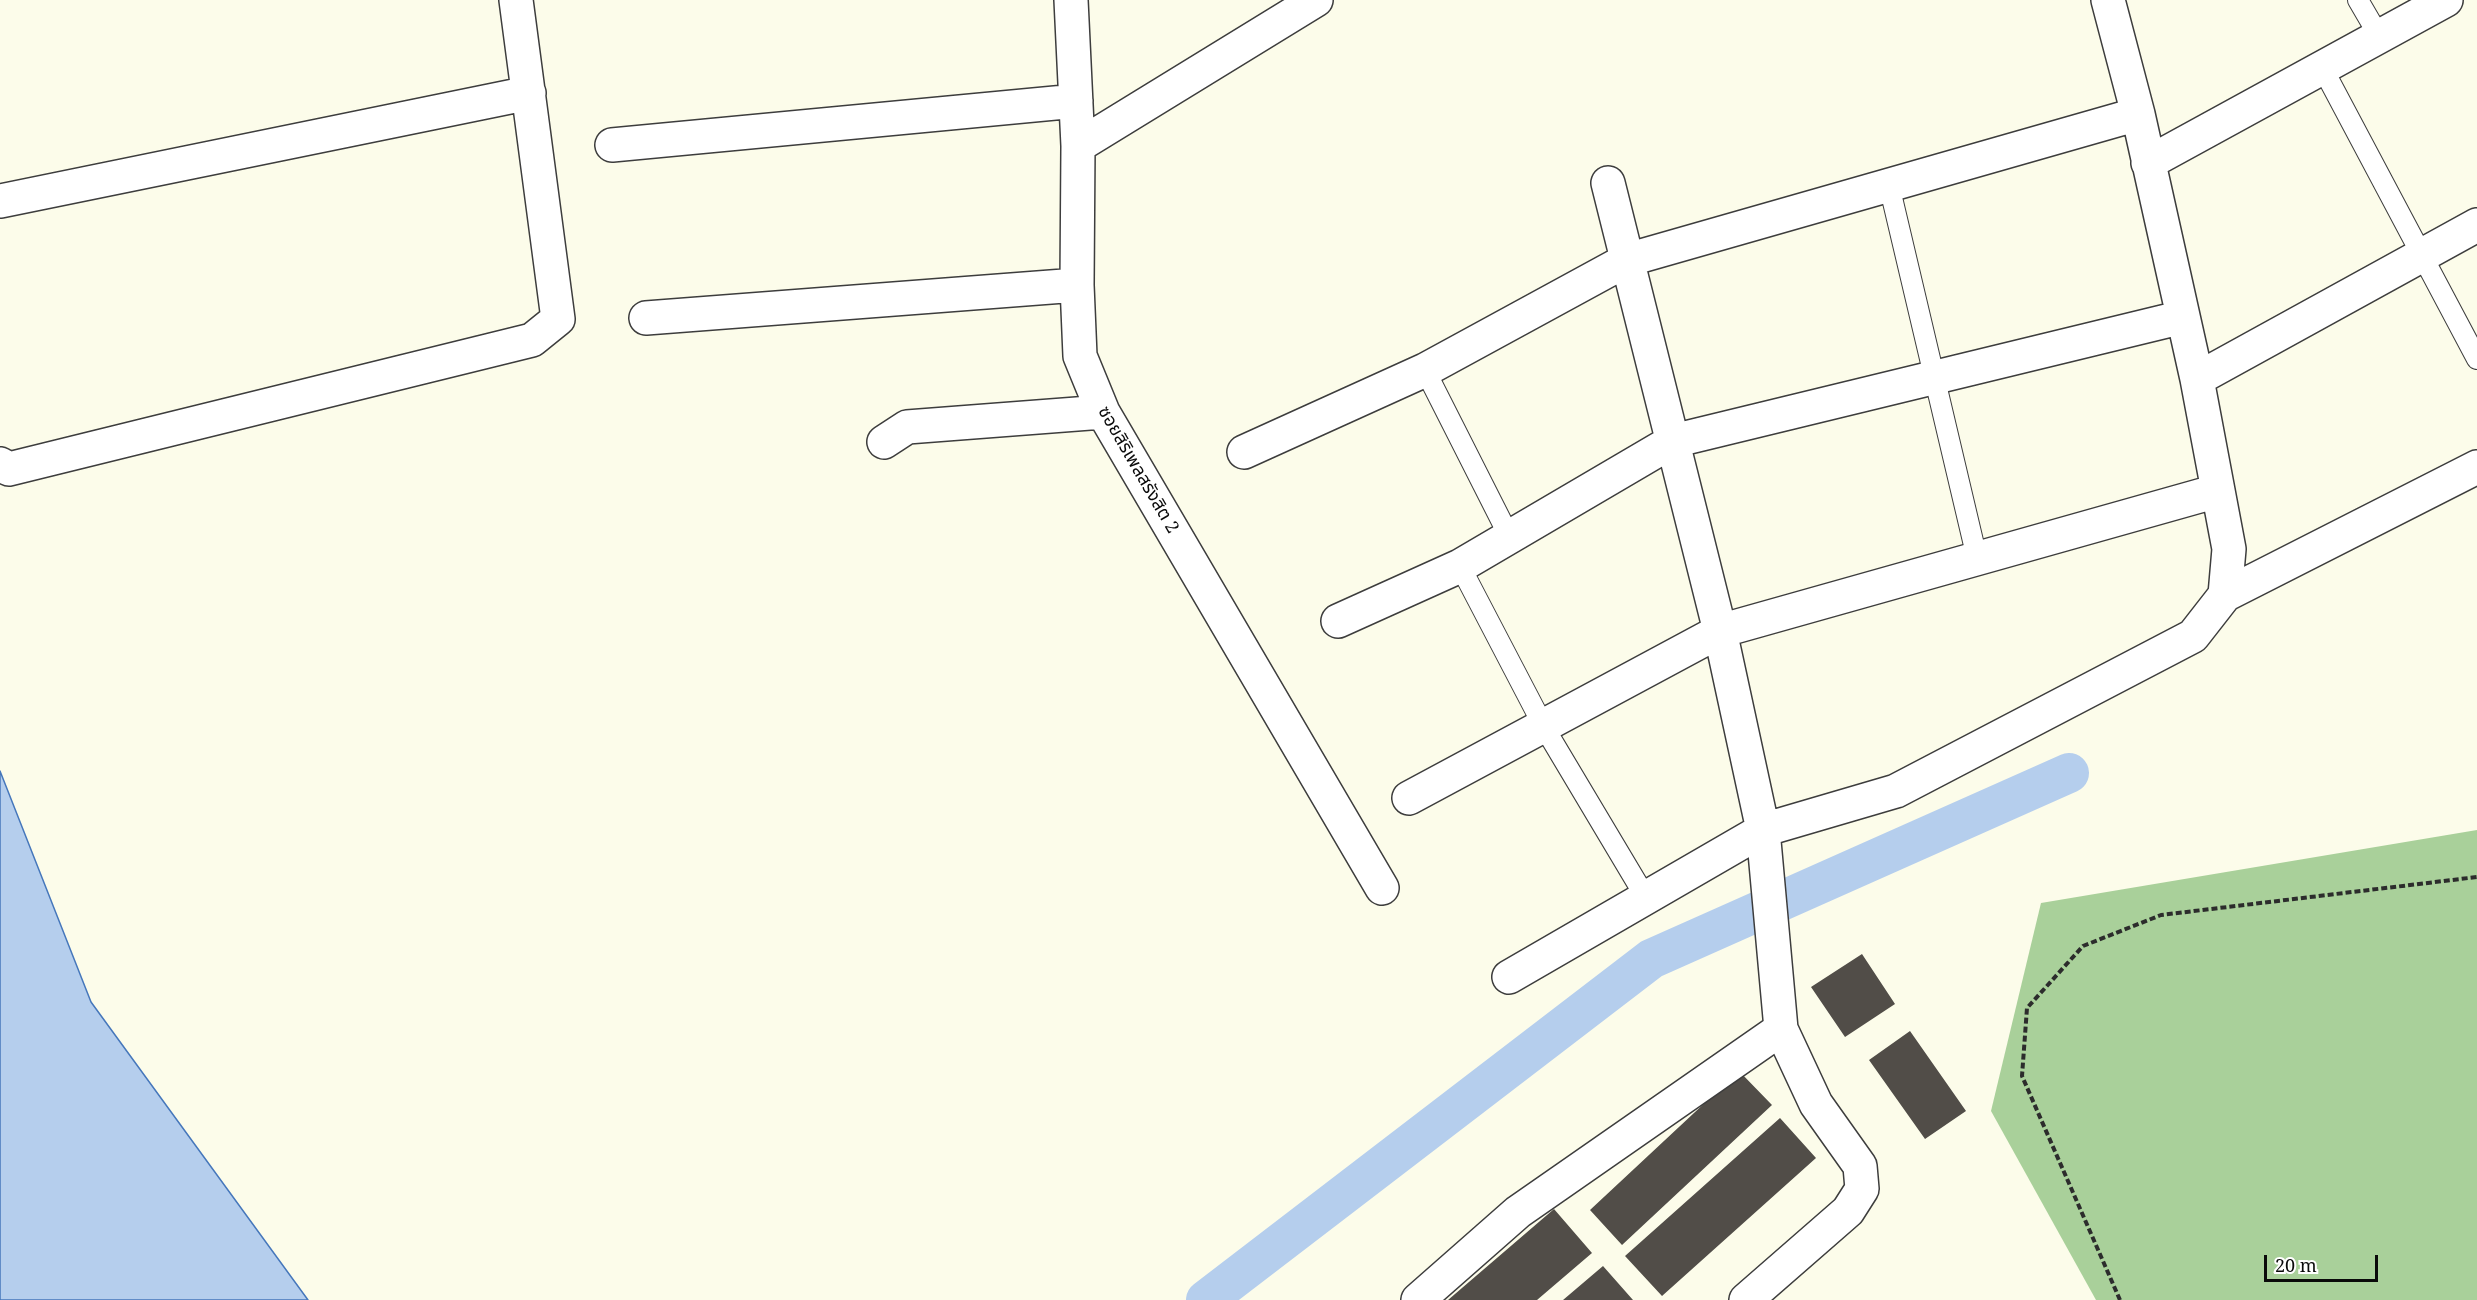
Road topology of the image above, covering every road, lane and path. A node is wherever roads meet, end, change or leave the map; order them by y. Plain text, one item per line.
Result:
1 (516, 0) edge
2 (1071, 0) edge
3 (1316, 0) edge
4 (2108, 0) edge
5 (2358, 0) edge
6 (2446, 0) edge
7 (2379, 36) junction
8 (2322, 67) junction
9 (529, 93) junction
10 (1076, 101) junction
11 (2138, 114) junction
12 (612, 145) dead end
13 (1078, 146) junction
14 (2148, 163) junction
15 (1608, 183) dead end
16 (1890, 186) junction
17 (0, 201) edge
18 (2477, 225) edge
19 (2421, 255) junction
20 (1627, 260) junction
21 (1077, 285) junction
22 (2183, 317) junction
23 (646, 318) dead end
24 (2477, 359) edge
25 (1425, 370) junction
26 (1933, 377) junction
27 (2197, 379) junction
28 (1103, 412) junction
29 (1672, 441) junction
30 (884, 442) dead end
31 (1244, 452) dead end
32 (0, 464) edge
33 (2477, 467) edge
34 (2217, 491) junction
35 (1510, 537) junction
36 (1977, 558) junction
37 (1460, 566) junction
38 (2225, 595) junction
39 (1338, 621) dead end
40 (1720, 631) junction
41 (1544, 727) junction
42 (1409, 798) dead end
43 (1763, 830) junction
44 (2477, 877) edge
45 (1382, 888) dead end
46 (1646, 898) junction
47 (1509, 977) dead end
48 (1781, 1029) junction
49 (1418, 1300) edge
50 (1746, 1300) edge
51 (2120, 1300) edge

1 - 9 street
2 - 10 street, ซอยสิริเพลสรังสิต 2
3 - 13 street
4 - 11 street
5 - 7 lane
6 - 7 street
7 - 8 street
8 - 14 street
8 - 19 lane
9 - 17 street
9 - 32 street
10 - 12 street
10 - 13 street, ซอยสิริเพลสรังสิต 2
11 - 14 street
11 - 16 street
13 - 21 street, ซอยสิริเพลสรังสิต 2
14 - 22 street
15 - 20 street
16 - 20 street
16 - 26 lane
18 - 19 street
19 - 24 lane
19 - 27 street
20 - 25 street
20 - 29 street
21 - 23 street
21 - 28 street, ซอยสิริเพลสรังสิต 2
22 - 26 street
22 - 27 street
25 - 31 street
25 - 35 lane
26 - 29 street
26 - 36 lane
27 - 34 street
28 - 30 street
28 - 45 street, ซอยสิริเพลสรังสิต 2
29 - 35 street
29 - 40 street
33 - 38 street
34 - 36 street
34 - 38 street
35 - 37 street
36 - 40 street
37 - 39 street
37 - 41 lane
38 - 43 street
40 - 41 street
40 - 43 street
41 - 42 street
41 - 46 lane
43 - 46 street
43 - 48 street
44 - 51 path
46 - 47 street
48 - 49 street
48 - 50 street

